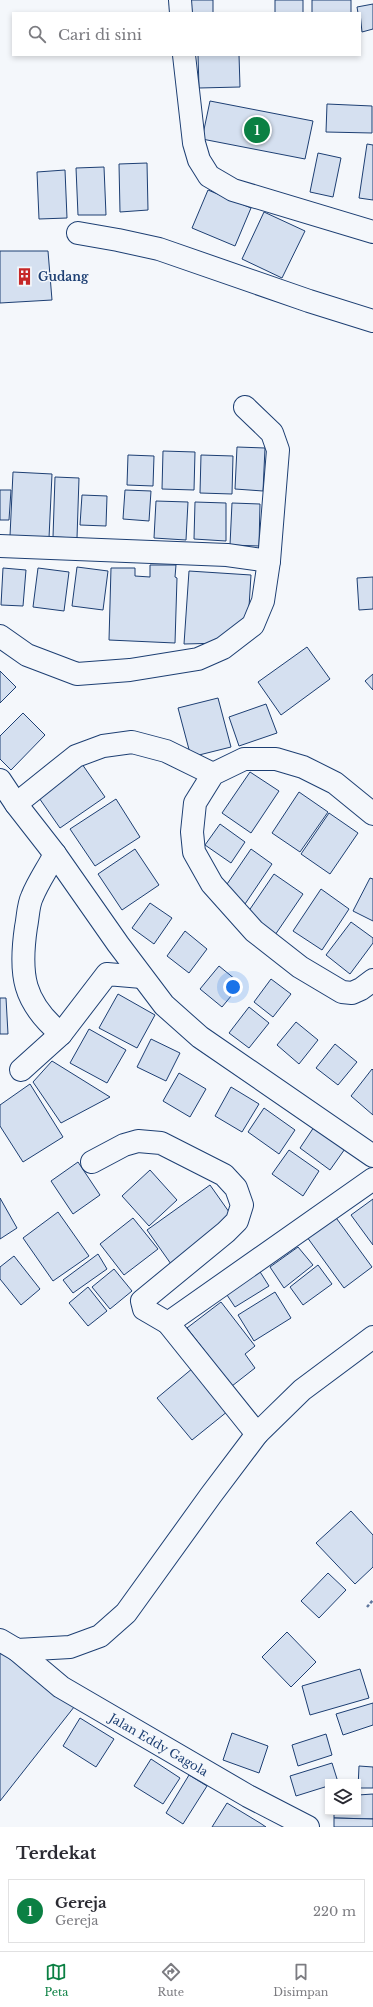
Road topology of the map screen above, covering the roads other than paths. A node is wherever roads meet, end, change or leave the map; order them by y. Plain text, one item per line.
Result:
1 (180, 0) edge
2 (181, 12) edge
3 (184, 56) edge
4 (373, 232) edge
5 (78, 233) dead end
6 (373, 321) edge
7 (245, 407) dead end
8 (0, 546) edge
9 (269, 562) junction
10 (0, 636) edge
11 (213, 774) junction
12 (0, 780) edge
13 (16, 804) junction
14 (373, 814) edge
15 (55, 854) junction
16 (142, 977) junction
17 (373, 980) edge
18 (60, 1034) junction
19 (21, 1070) dead end
20 (373, 1156) edge
21 (92, 1162) dead end
22 (373, 1179) edge
23 (168, 1323) junction
24 (373, 1336) edge
25 (257, 1434) junction
26 (8, 1645) edge
27 (308, 1827) edge

1 - 2 street
3 - 4 street
5 - 6 street
7 - 9 street
8 - 9 street
9 - 10 street
11 - 13 street
11 - 14 street
11 - 17 street
12 - 13 street
13 - 15 street
15 - 16 street
15 - 18 street
16 - 18 street
16 - 20 street
18 - 19 street
21 - 23 street
22 - 23 street
23 - 25 street
24 - 25 street
25 - 26 street
26 - 27 street, Jalan Eddy Gagola

